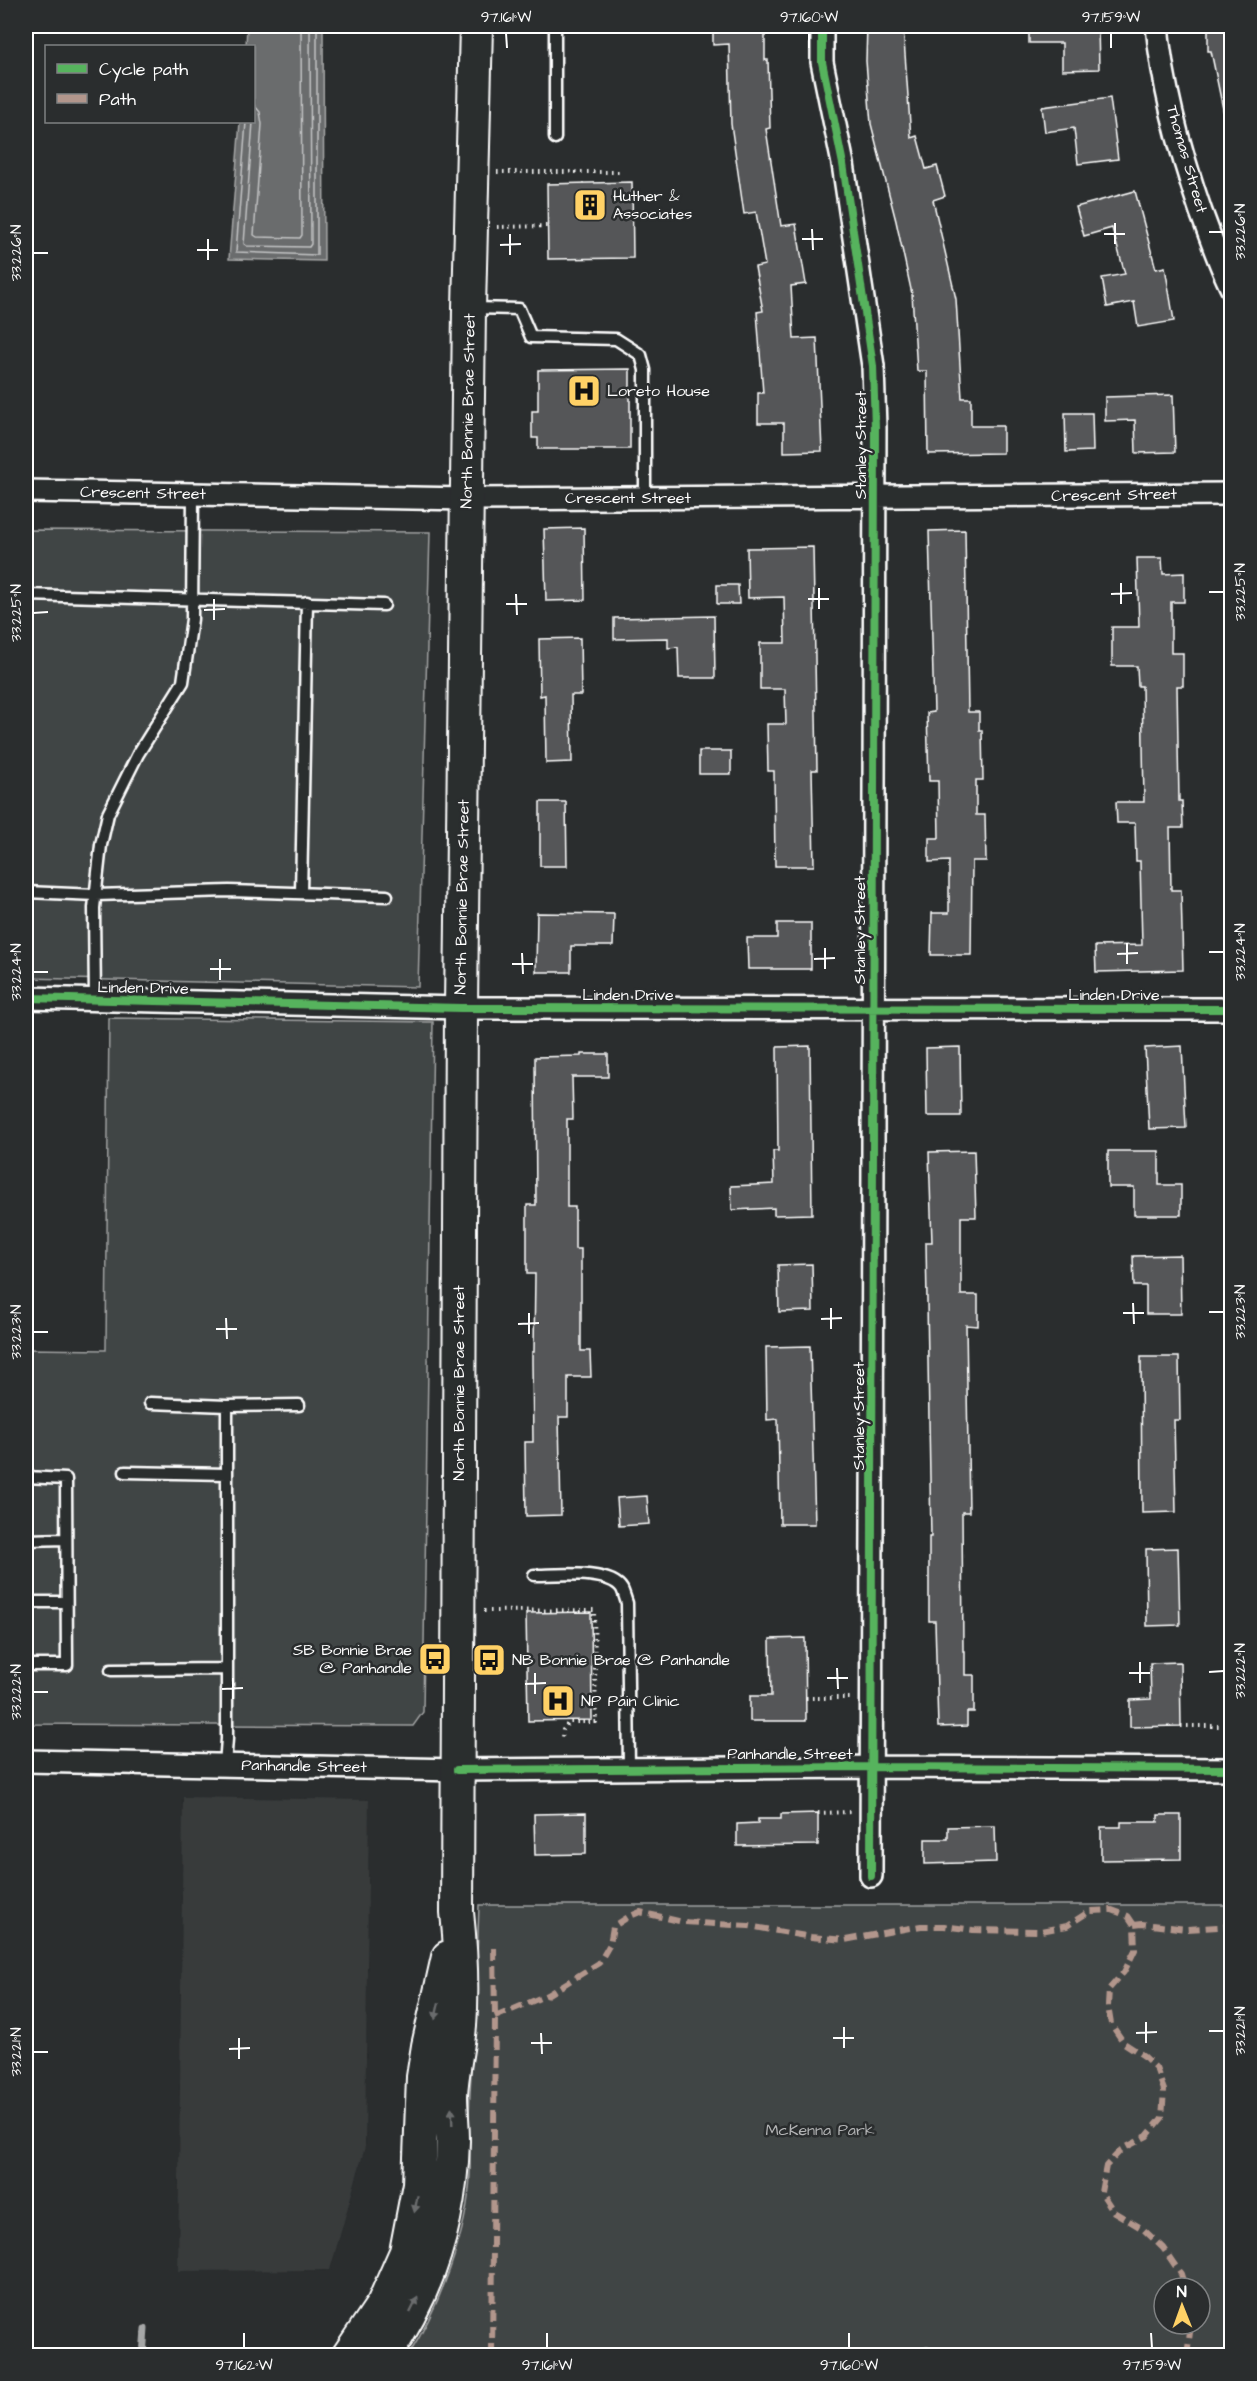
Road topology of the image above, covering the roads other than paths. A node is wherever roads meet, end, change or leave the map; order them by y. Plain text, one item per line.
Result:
1 (476, 26) edge
2 (555, 26) edge
3 (822, 26) edge
4 (1157, 26) edge
5 (555, 138) dead end
6 (1232, 289) edge
7 (469, 308) junction
8 (26, 491) edge
9 (193, 494) junction
10 (1232, 494) edge
11 (645, 498) junction
12 (874, 498) junction
13 (467, 499) junction
14 (26, 595) edge
15 (192, 598) junction
16 (307, 602) junction
17 (384, 605) dead end
18 (26, 892) edge
19 (301, 893) junction
20 (96, 895) junction
21 (387, 896) dead end
22 (26, 998) edge
23 (95, 1000) junction
24 (460, 1008) junction
25 (873, 1009) junction
26 (1232, 1009) edge
27 (150, 1403) dead end
28 (299, 1405) dead end
29 (227, 1406) junction
30 (125, 1472) dead end
31 (227, 1474) junction
32 (26, 1478) edge
33 (66, 1539) junction
34 (26, 1540) edge
35 (534, 1575) dead end
36 (26, 1602) edge
37 (66, 1602) junction
38 (26, 1665) edge
39 (227, 1669) junction
40 (111, 1670) dead end
41 (26, 1761) edge
42 (225, 1765) junction
43 (872, 1767) junction
44 (629, 1768) junction
45 (1232, 1769) edge
46 (457, 1770) junction
47 (871, 1876) dead end
48 (457, 1912) junction
49 (348, 2355) edge
50 (384, 2355) edge

1 - 7 main road, North Bonnie Brae Street
2 - 5 lane
3 - 12 street, Stanley Street
4 - 6 street, Thomas Street
7 - 11 lane
7 - 13 main road, North Bonnie Brae Street
8 - 9 street, Crescent Street
9 - 13 street, Crescent Street
9 - 15 lane
10 - 12 street, Crescent Street
11 - 12 street, Crescent Street
11 - 13 street, Crescent Street
12 - 25 street, Stanley Street
13 - 24 main road, North Bonnie Brae Street
14 - 15 lane
15 - 16 lane
15 - 20 lane
16 - 17 lane
16 - 19 lane
18 - 20 lane
19 - 20 lane
19 - 21 lane
20 - 23 lane
22 - 23 street, Linden Drive
23 - 24 street, Linden Drive
24 - 25 street, Linden Drive
24 - 46 main road, North Bonnie Brae Street
25 - 26 street, Linden Drive
25 - 43 street, Stanley Street
27 - 29 lane
28 - 29 lane
29 - 31 lane
30 - 31 lane
31 - 39 lane
32 - 33 lane
33 - 34 lane
33 - 37 lane
35 - 44 lane
36 - 37 lane
37 - 38 lane
39 - 40 lane
39 - 42 lane
41 - 42 street, Panhandle Street
42 - 46 street, Panhandle Street
43 - 44 street, Panhandle Street
43 - 45 street, Panhandle Street
43 - 47 street, Stanley Street
44 - 46 street, Panhandle Street
46 - 48 main road, North Bonnie Brae Street
48 -> 49 main road, North Bonnie Brae Street
50 -> 48 main road, North Bonnie Brae Street

